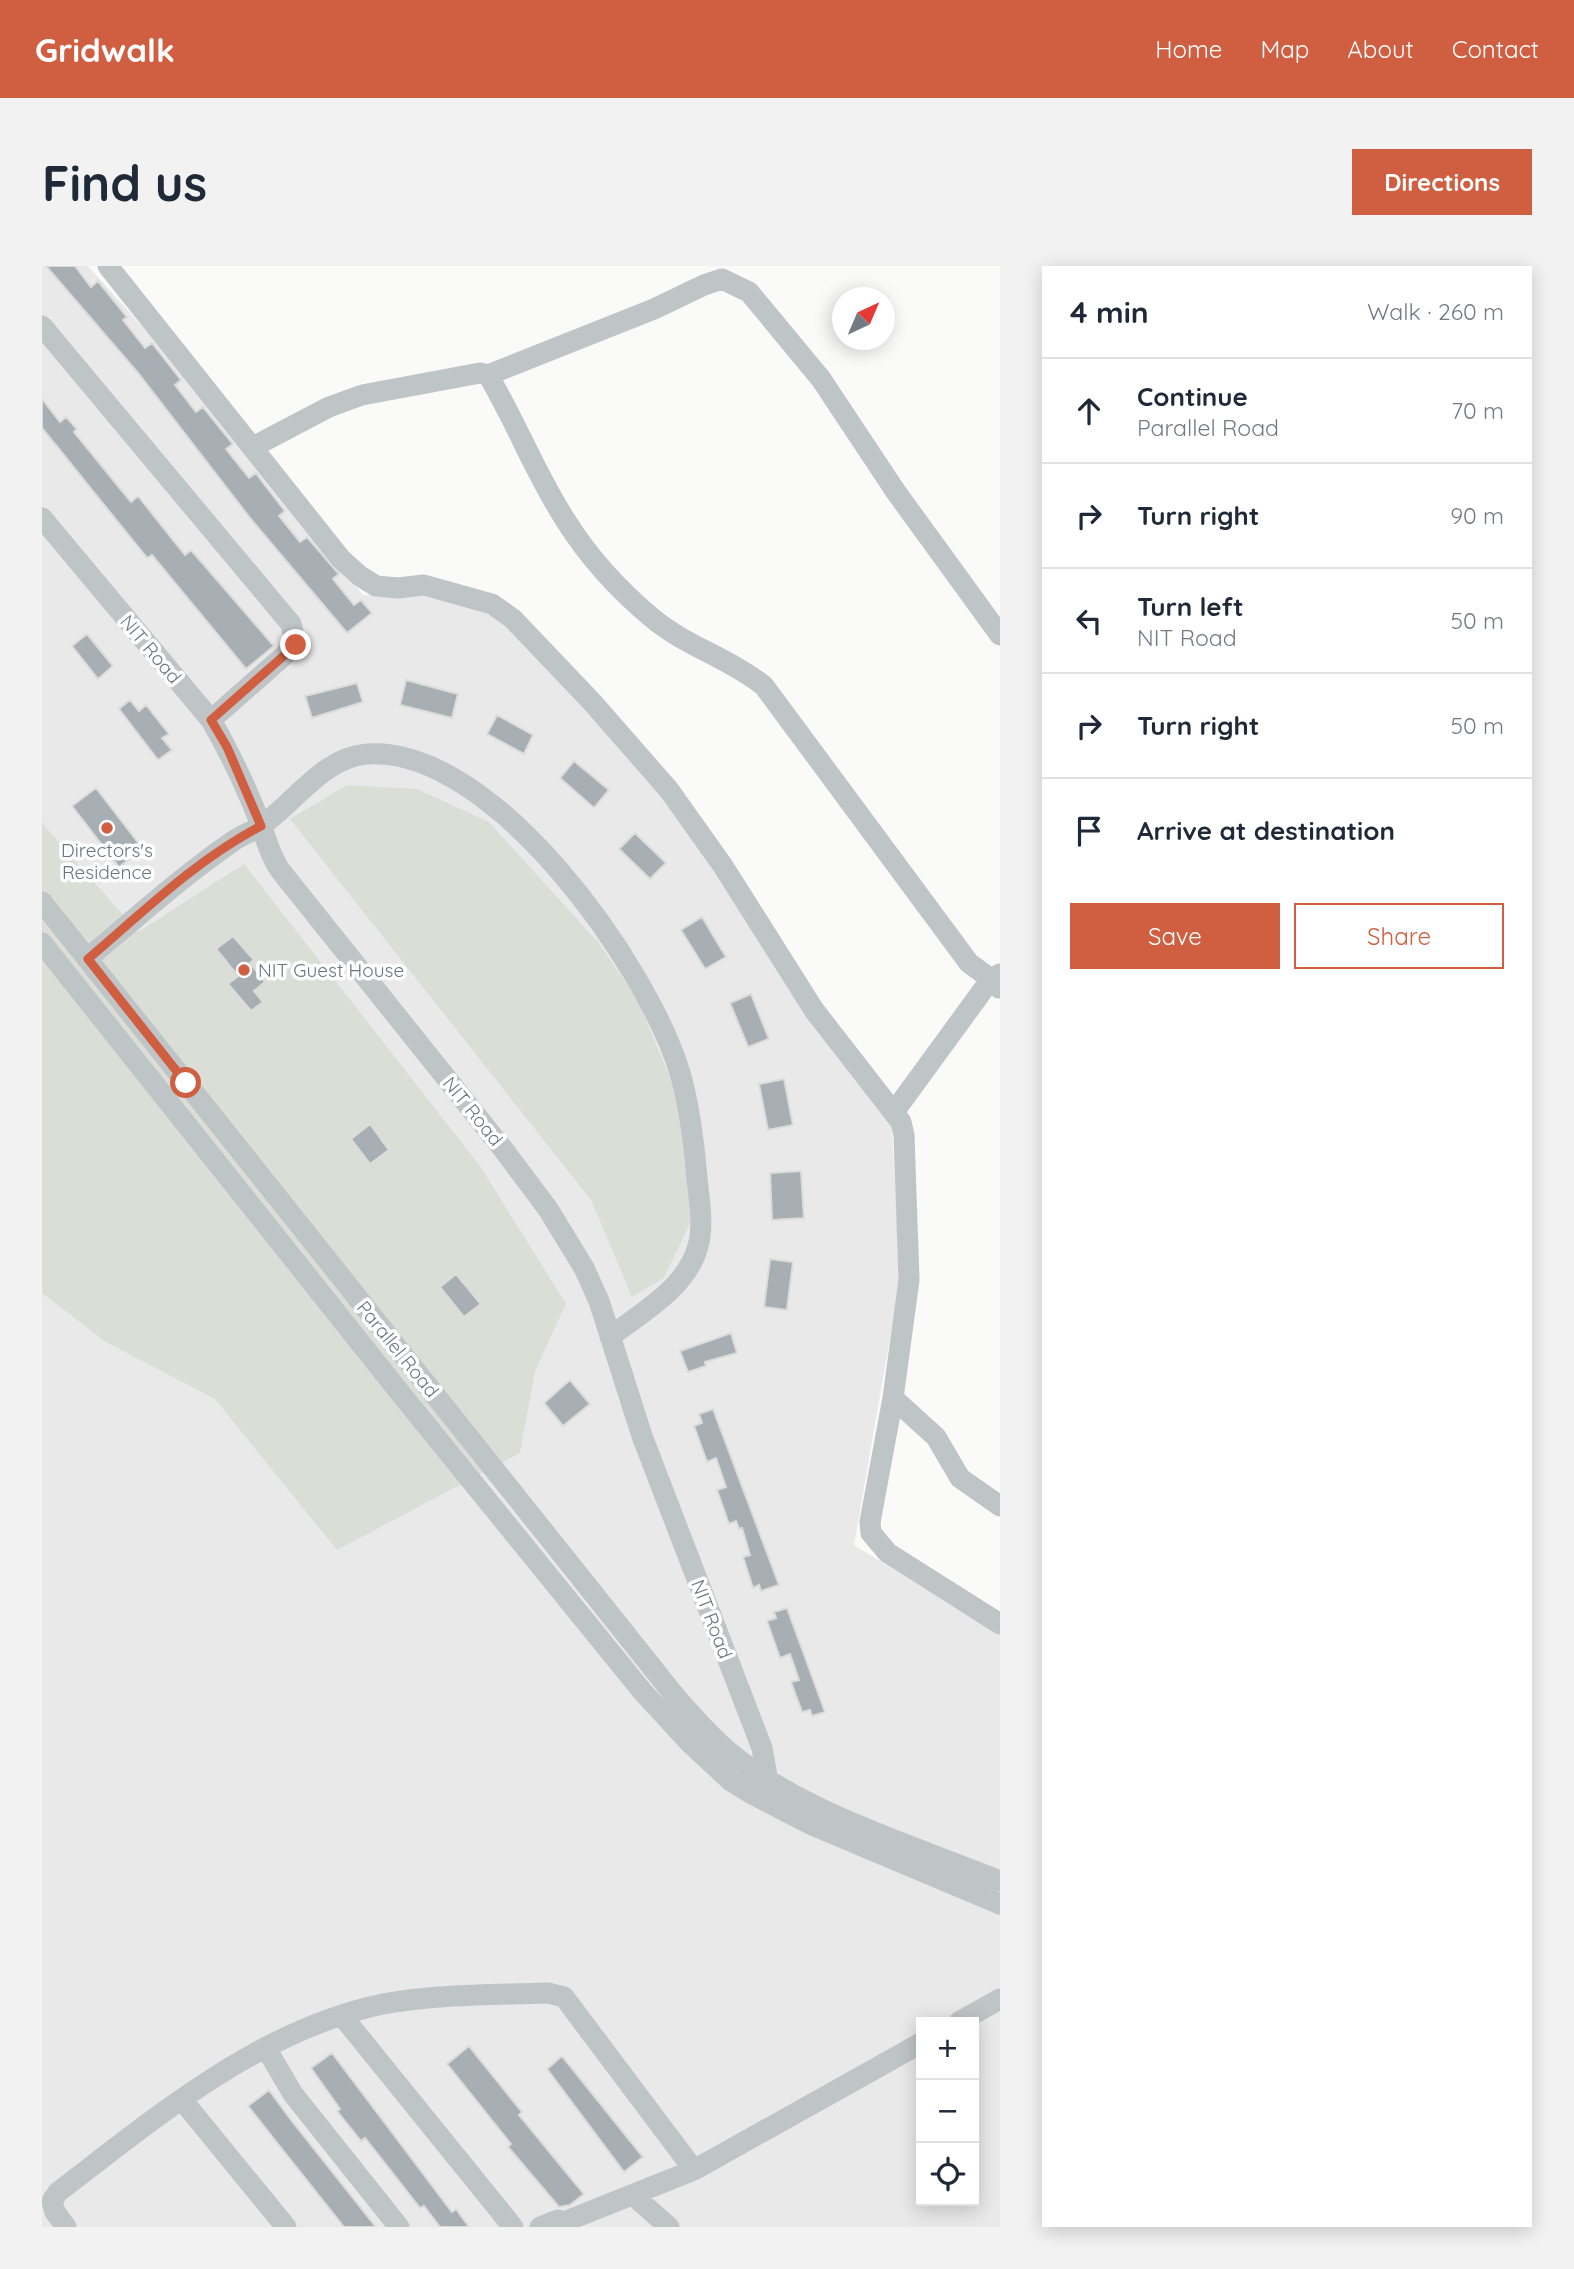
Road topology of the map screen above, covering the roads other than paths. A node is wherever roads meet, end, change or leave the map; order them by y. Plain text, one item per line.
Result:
1 (108, 266) edge
2 (42, 326) edge
3 (488, 375) junction
4 (253, 447) junction
5 (42, 518) edge
6 (1000, 635) edge
7 (211, 720) junction
8 (261, 826) junction
9 (42, 902) edge
10 (42, 943) edge
11 (88, 959) junction
12 (997, 981) edge
13 (894, 1112) junction
14 (610, 1337) junction
15 (893, 1398) junction
16 (1000, 1506) edge
17 (1000, 1624) edge
18 (769, 1780) junction
19 (772, 1804) junction
20 (1000, 1881) edge
21 (1000, 1904) edge
22 (1000, 1999) edge
23 (343, 2017) junction
24 (968, 2017) edge
25 (916, 2046) edge
26 (266, 2048) junction
27 (183, 2101) junction
28 (694, 2170) junction
29 (634, 2196) junction
30 (66, 2227) edge
31 (286, 2227) edge
32 (399, 2227) edge
33 (513, 2227) edge
34 (540, 2227) edge
35 (669, 2227) edge

1 - 4 street
2 - 7 street
3 - 4 street
3 - 6 street
3 - 12 street
4 - 13 street
5 - 7 street, NIT Road
7 - 8 street, NIT Road
8 - 11 street
8 - 14 street, NIT Road
8 - 14 street
9 - 11 street, Parallel Road
10 - 19 street, Parallel Road
11 - 18 street, Parallel Road
12 - 13 street
13 - 15 street
14 - 18 street, NIT Road
15 - 16 street
15 - 17 street
18 - 19 street, NIT Road
18 - 20 street
19 - 21 street
22 - 24 street
23 - 26 street
23 - 28 street
23 - 33 street
25 - 28 street
26 - 27 street
26 - 32 street
27 - 30 street
27 - 31 street
28 - 29 street
29 - 34 street
29 - 35 street

